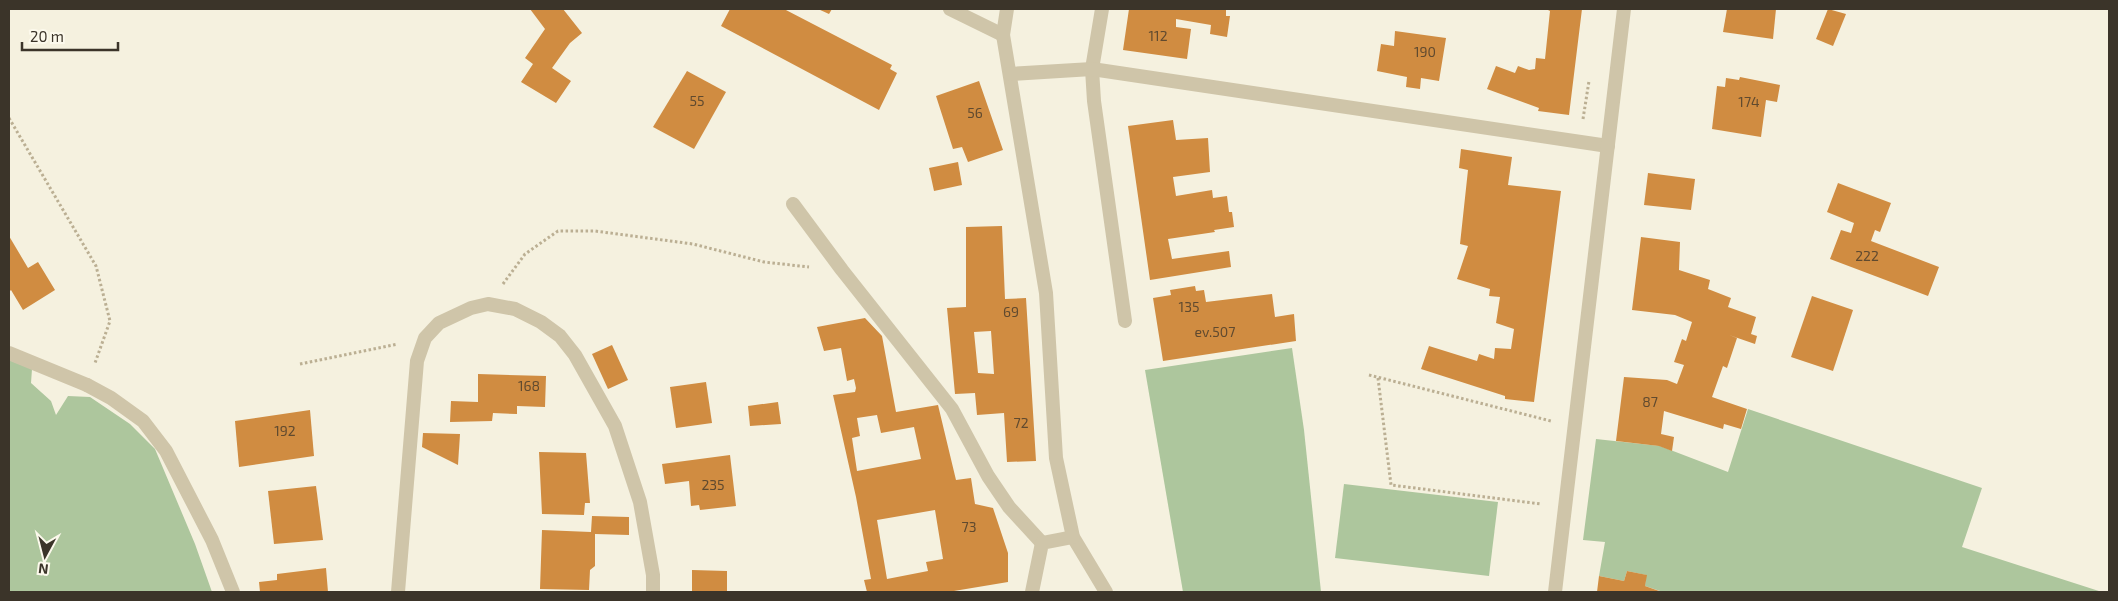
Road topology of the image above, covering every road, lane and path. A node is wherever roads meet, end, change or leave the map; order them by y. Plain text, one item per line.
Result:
1 (950, 9) edge
2 (1007, 9) edge
3 (1102, 9) edge
4 (1624, 9) edge
5 (1003, 35) junction
6 (1092, 69) junction
7 (1010, 74) junction
8 (1590, 75) dead end
9 (9, 118) edge
10 (1576, 120) dead end
11 (1608, 146) junction
12 (793, 204) dead end
13 (842, 270) junction
14 (488, 304) junction
15 (1125, 321) dead end
16 (425, 338) junction
17 (9, 353) edge
18 (300, 364) dead end
19 (1369, 375) dead end
20 (1378, 378) junction
21 (88, 385) junction
22 (1551, 421) dead end
23 (1540, 504) dead end
24 (1073, 537) junction
25 (1042, 543) junction
26 (233, 592) edge
27 (398, 592) edge
28 (653, 592) edge
29 (1032, 592) edge
30 (1106, 592) edge
31 (1555, 592) edge

1 - 5 street
2 - 5 street
3 - 6 street
4 - 11 street
5 - 7 street
6 - 7 street
6 - 11 street
6 - 15 street
7 - 24 street
8 - 10 path
9 - 21 path
11 - 31 street
12 - 13 street
13 - 14 path
13 - 25 street
14 - 16 street
14 - 28 street
16 - 18 path
16 - 27 street
17 - 21 street
19 - 20 path
20 - 22 path
20 - 23 path
21 - 26 street
24 - 25 street
24 - 30 street
25 - 29 street

